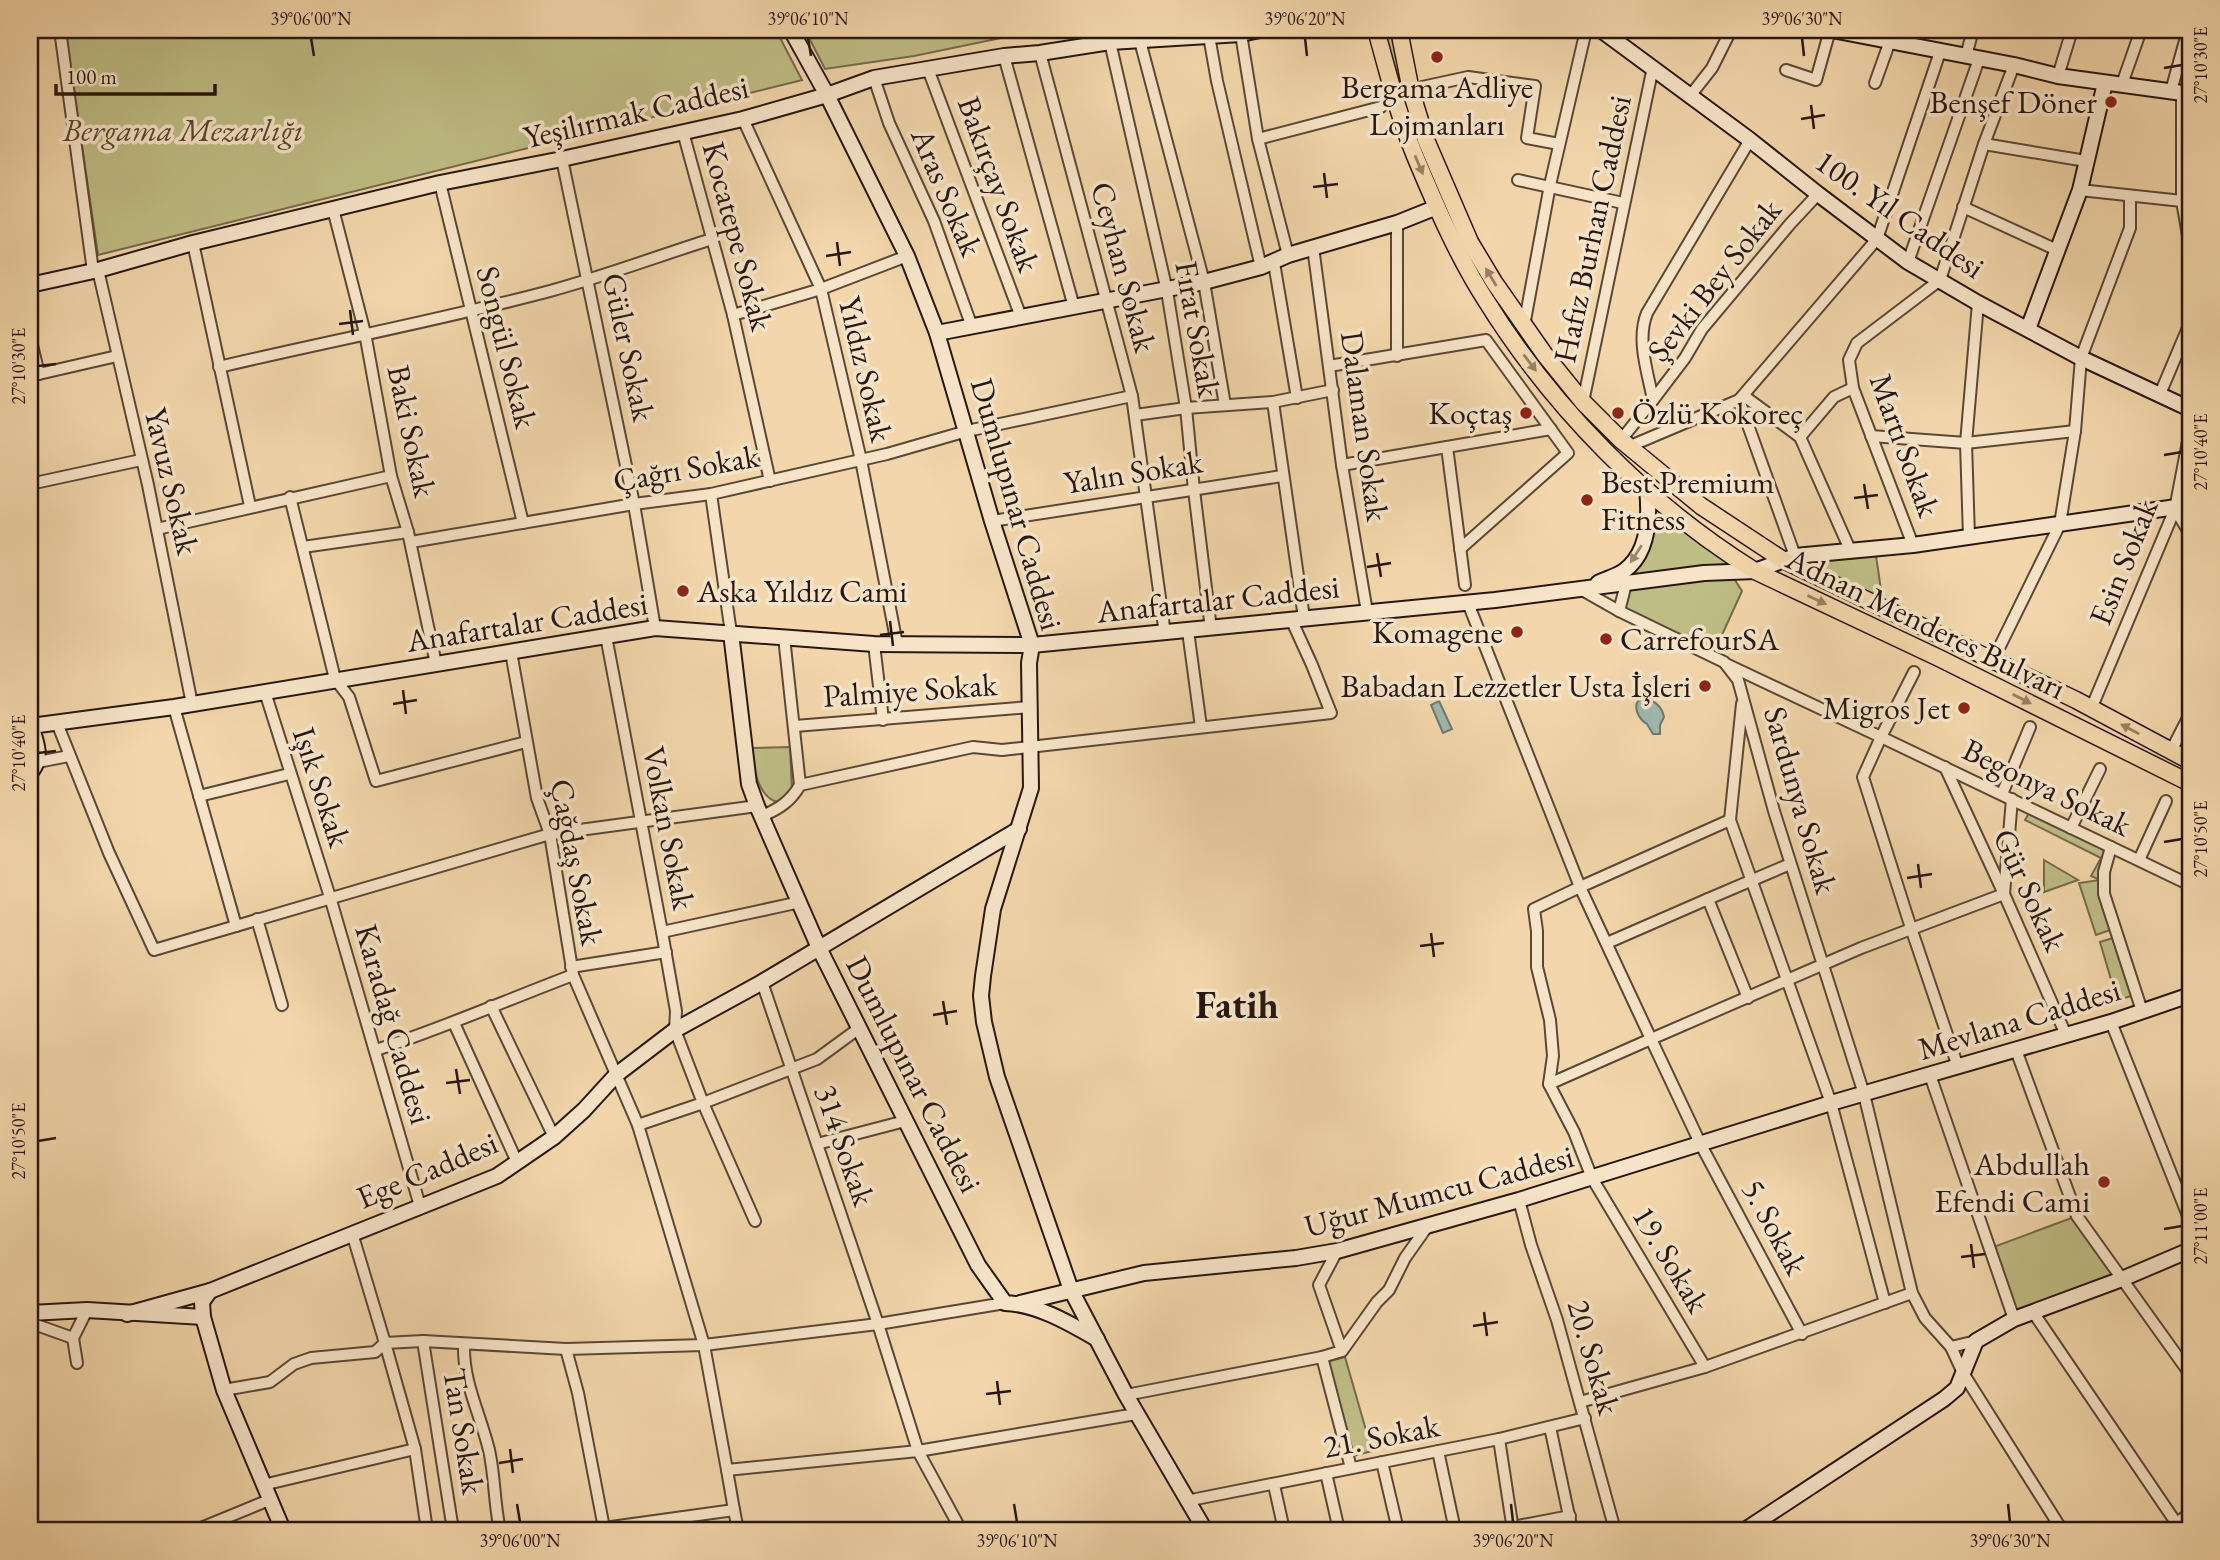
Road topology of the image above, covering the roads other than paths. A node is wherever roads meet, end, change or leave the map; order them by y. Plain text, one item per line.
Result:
1 (60, 30) edge
2 (791, 30) edge
3 (1258, 30) edge
4 (1376, 30) edge
5 (1399, 30) edge
6 (1586, 30) edge
7 (1601, 30) edge
8 (1731, 30) edge
9 (1831, 30) edge
10 (1973, 30) edge
11 (2072, 30) edge
12 (2141, 30) edge
13 (2188, 30) edge
14 (1241, 34) junction
15 (1209, 36) junction
16 (1140, 41) junction
17 (1890, 41) junction
18 (1110, 42) junction
19 (1940, 52) junction
20 (1040, 53) junction
21 (1004, 56) junction
22 (1973, 58) junction
23 (2014, 65) junction
24 (1653, 67) junction
25 (928, 69) junction
26 (1786, 70) dead end
27 (2058, 76) junction
28 (874, 78) junction
29 (1875, 83) dead end
30 (2105, 83) junction
31 (2122, 84) junction
32 (1422, 88) dead end
33 (2181, 93) edge
34 (827, 95) junction
35 (1690, 96) junction
36 (1381, 107) dead end
37 (743, 119) junction
38 (683, 132) junction
39 (1258, 139) junction
40 (1750, 140) junction
41 (1559, 144) junction
42 (1984, 144) junction
43 (562, 159) junction
44 (2085, 162) junction
45 (1518, 180) dead end
46 (440, 183) junction
47 (1550, 186) junction
48 (2080, 190) junction
49 (1818, 194) junction
50 (2130, 196) junction
51 (2182, 201) junction
52 (1623, 203) junction
53 (1437, 207) junction
54 (1963, 207) junction
55 (333, 209) junction
56 (1397, 223) junction
57 (712, 239) junction
58 (1877, 239) junction
59 (193, 243) junction
60 (1313, 247) junction
61 (2190, 247) edge
62 (2057, 250) junction
63 (1288, 255) junction
64 (906, 256) junction
65 (1908, 262) junction
66 (1267, 265) junction
67 (95, 271) junction
68 (588, 278) junction
69 (1940, 279) junction
70 (1204, 282) junction
71 (30, 285) edge
72 (821, 289) junction
73 (1167, 291) junction
74 (1106, 300) junction
75 (1978, 303) junction
76 (1074, 307) junction
77 (471, 311) junction
78 (733, 315) junction
79 (1021, 317) junction
80 (2190, 323) edge
81 (972, 327) junction
82 (1524, 327) junction
83 (2028, 330) junction
84 (365, 333) junction
85 (937, 334) junction
86 (30, 337) edge
87 (117, 356) junction
88 (1398, 356) junction
89 (2081, 358) junction
90 (1329, 366) junction
91 (219, 367) junction
92 (34, 375) edge
93 (1853, 388) junction
94 (1333, 390) junction
95 (2160, 394) junction
96 (1132, 396) junction
97 (1297, 398) junction
98 (1742, 398) junction
99 (1653, 400) junction
100 (1273, 402) junction
101 (1583, 402) junction
102 (1225, 405) junction
103 (1186, 408) junction
104 (2190, 409) edge
105 (1135, 415) junction
106 (1551, 429) junction
107 (2190, 430) edge
108 (967, 431) junction
109 (2075, 431) junction
110 (1871, 436) junction
111 (1800, 437) junction
112 (1624, 443) junction
113 (1966, 443) junction
114 (1447, 447) junction
115 (142, 460) junction
116 (861, 460) junction
117 (1342, 465) junction
118 (391, 476) junction
119 (1282, 476) junction
120 (770, 481) junction
121 (30, 484) edge
122 (1647, 489) junction
123 (1194, 490) junction
124 (711, 494) junction
125 (1146, 496) junction
126 (290, 497) junction
127 (634, 504) junction
128 (2190, 505) edge
129 (250, 506) junction
130 (2175, 509) junction
131 (992, 521) junction
132 (523, 523) junction
133 (2060, 524) junction
134 (157, 529) junction
135 (2190, 534) edge
136 (409, 537) junction
137 (1969, 537) junction
138 (1913, 545) junction
139 (1762, 547) junction
140 (303, 548) junction
141 (1460, 549) junction
142 (1851, 552) junction
143 (1789, 558) junction
144 (1738, 561) junction
145 (1755, 571) junction
146 (1704, 573) junction
147 (1626, 584) junction
148 (1465, 585) dead end
149 (1582, 590) junction
150 (1468, 603) junction
151 (1619, 611) junction
152 (1367, 612) junction
153 (1297, 619) junction
154 (655, 628) junction
155 (1210, 629) junction
156 (1188, 631) junction
157 (731, 634) junction
158 (1165, 634) junction
159 (606, 636) junction
160 (784, 637) junction
161 (874, 644) junction
162 (897, 644) junction
163 (1032, 645) junction
164 (2000, 646) dead end
165 (511, 652) junction
166 (1724, 662) junction
167 (436, 664) junction
168 (1914, 672) dead end
169 (335, 679) junction
170 (265, 692) junction
171 (1743, 695) junction
172 (192, 704) junction
173 (174, 707) junction
174 (1030, 707) junction
175 (2091, 709) junction
176 (2190, 714) edge
177 (883, 720) junction
178 (57, 723) junction
179 (31, 724) edge
180 (794, 726) junction
181 (1201, 727) junction
182 (2030, 727) dead end
183 (1881, 737) junction
184 (526, 742) junction
185 (1031, 747) junction
186 (2172, 751) junction
187 (69, 756) junction
188 (2190, 761) edge
189 (1945, 767) junction
190 (34, 768) edge
191 (2100, 769) dead end
192 (289, 774) junction
193 (2190, 783) edge
194 (800, 785) junction
195 (199, 796) junction
196 (2007, 796) junction
197 (2166, 801) dead end
198 (760, 811) junction
199 (1730, 820) junction
200 (643, 822) junction
201 (2071, 828) junction
202 (1019, 829) junction
203 (550, 834) junction
204 (2110, 847) junction
205 (2139, 860) junction
206 (1790, 864) junction
207 (1751, 879) junction
208 (2190, 885) edge
209 (1580, 887) junction
210 (2004, 894) junction
211 (330, 897) junction
212 (1709, 899) junction
213 (800, 901) junction
214 (257, 919) junction
215 (236, 926) junction
216 (1911, 928) junction
217 (663, 932) junction
218 (1607, 943) junction
219 (819, 948) junction
220 (666, 952) junction
221 (1823, 965) junction
222 (572, 971) junction
223 (1787, 981) junction
224 (762, 982) junction
225 (2190, 995) edge
226 (1748, 998) junction
227 (282, 1005) dead end
228 (492, 1006) junction
229 (2143, 1011) junction
230 (2111, 1022) junction
231 (454, 1023) junction
232 (859, 1029) junction
233 (675, 1030) junction
234 (2066, 1035) junction
235 (1651, 1039) junction
236 (376, 1050) junction
237 (2016, 1050) junction
238 (1958, 1067) junction
239 (791, 1069) junction
240 (616, 1075) junction
241 (1930, 1075) junction
242 (1549, 1084) junction
243 (1864, 1094) junction
244 (703, 1103) junction
245 (1831, 1103) junction
246 (905, 1121) junction
247 (638, 1125) junction
248 (554, 1137) junction
249 (817, 1144) junction
250 (1701, 1145) junction
251 (517, 1162) junction
252 (1592, 1178) junction
253 (1519, 1200) junction
254 (420, 1206) junction
255 (755, 1221) dead end
256 (2190, 1221) edge
257 (1429, 1224) junction
258 (352, 1233) junction
259 (2190, 1250) edge
260 (1337, 1251) junction
261 (2122, 1279) junction
262 (210, 1290) junction
263 (1071, 1290) junction
264 (1912, 1293) junction
265 (1005, 1303) junction
266 (1020, 1303) junction
267 (1885, 1303) junction
268 (87, 1310) junction
269 (2033, 1312) junction
270 (127, 1314) junction
271 (203, 1317) junction
272 (30, 1318) edge
273 (2014, 1319) junction
274 (878, 1324) junction
275 (1802, 1334) junction
276 (73, 1338) junction
277 (1098, 1339) junction
278 (423, 1341) junction
279 (1976, 1341) junction
280 (385, 1343) junction
281 (464, 1345) junction
282 (704, 1345) junction
283 (1951, 1347) junction
284 (566, 1349) junction
285 (1342, 1351) junction
286 (1322, 1356) junction
287 (78, 1363) dead end
288 (1705, 1367) junction
289 (1964, 1373) junction
290 (2190, 1374) edge
291 (224, 1390) junction
292 (1126, 1395) junction
293 (1580, 1402) junction
294 (1136, 1413) junction
295 (1585, 1418) junction
296 (1550, 1427) junction
297 (1499, 1439) junction
298 (415, 1449) junction
299 (918, 1451) junction
300 (1438, 1451) junction
301 (1382, 1462) junction
302 (1351, 1468) junction
303 (727, 1470) junction
304 (1326, 1473) junction
305 (263, 1485) junction
306 (1274, 1485) junction
307 (270, 1500) junction
308 (1186, 1501) junction
309 (734, 1510) junction
310 (2190, 1514) edge
311 (1570, 1516) junction
312 (2178, 1527) edge
313 (604, 1528) junction
314 (1513, 1529) edge
315 (196, 1530) edge
316 (283, 1530) edge
317 (427, 1530) edge
318 (453, 1530) edge
319 (500, 1530) edge
320 (591, 1530) edge
321 (738, 1530) edge
322 (961, 1530) edge
323 (1205, 1530) edge
324 (1284, 1530) edge
325 (1339, 1530) edge
326 (1398, 1530) edge
327 (1455, 1530) edge
328 (1497, 1530) edge
329 (1572, 1530) edge
330 (1615, 1530) edge
331 (1745, 1530) edge
332 (2062, 1530) edge
333 (2165, 1530) edge

1 - 67 street, Yavuz Sokak
2 - 34 street, Dumlupınar Caddesi
3 - 14 street, Yeşilırmak Caddesi
4 -> 53 main road, Adnan Menderes Bulvarı
82 -> 5 main road, Adnan Menderes Bulvarı
6 - 41 street
7 - 24 street, 100. Yıl Caddesi
8 - 35 street
9 - 17 street
9 - 26 street
10 - 22 street
11 - 27 street
12 - 31 street
13 - 33 street
14 - 15 street, Yeşilırmak Caddesi
14 - 39 street
15 - 16 street, Yeşilırmak Caddesi
15 - 66 street
16 - 18 street, Yeşilırmak Caddesi
16 - 70 street
17 - 19 street
17 - 29 street
18 - 20 street, Yeşilırmak Caddesi
18 - 73 street, Fırat Sokak
19 - 22 street
19 - 58 street
20 - 21 street, Yeşilırmak Caddesi
20 - 74 street, Ceyhan Sokak
21 - 25 street, Yeşilırmak Caddesi
21 - 76 street
22 - 23 street
22 - 65 street
23 - 27 street
23 - 42 street
24 - 35 street, 100. Yıl Caddesi
24 - 52 street, Hafız Burhan Caddesi
25 - 28 street, Yeşilırmak Caddesi
25 - 79 street, Bakırçay Sokak
27 - 30 street
28 - 34 street, Yeşilırmak Caddesi
28 - 81 street, Aras Sokak
30 - 31 street
30 - 44 street
31 - 33 street
32 - 41 street
33 - 51 street
34 - 37 street, Yeşilırmak Caddesi
34 - 64 street, Dumlupınar Caddesi
35 - 40 street, 100. Yıl Caddesi
36 - 39 street
37 - 38 street, Yeşilırmak Caddesi
37 - 72 street, Yıldız Sokak
38 - 43 street, Yeşilırmak Caddesi
38 - 57 street, Kocatepe Sokak
39 - 63 street
40 - 49 street, 100. Yıl Caddesi
40 - 99 street
41 - 47 street
42 - 44 street
42 - 54 street
43 - 46 street, Yeşilırmak Caddesi
43 - 68 street, Güler Sokak
44 - 48 street
45 - 47 street
46 - 55 street, Yeşilırmak Caddesi
46 - 77 street, Songül Sokak
47 - 52 street
47 - 82 street
48 - 50 street
48 - 62 street
49 - 58 street, 100. Yıl Caddesi
49 - 99 street, Şevki Bey Sokak
50 - 51 street
50 - 89 street
51 - 61 street
52 - 101 street, Hafız Burhan Caddesi
53 - 56 street
53 -> 122 main road, Adnan Menderes Bulvarı
54 - 62 street
54 - 69 street
55 - 59 street, Yeşilırmak Caddesi
55 - 84 street, Baki Sokak
56 - 60 street
56 - 88 street
57 - 68 street
57 - 78 street, Kocatepe Sokak
58 - 65 street, 100. Yıl Caddesi
58 - 98 street
59 - 67 street, Yeşilırmak Caddesi
59 - 91 street
60 - 63 street
60 - 90 street, Dalaman Sokak
62 - 83 street
63 - 66 street
64 - 72 street
64 - 85 street, Dumlupınar Caddesi
65 - 69 street, 100. Yıl Caddesi
66 - 70 street
66 - 97 street
67 - 71 street, Yeşilırmak Caddesi
67 - 87 street, Yavuz Sokak
68 - 77 street
68 - 127 street, Güler Sokak
69 - 75 street, 100. Yıl Caddesi
69 - 93 street, Martı Sokak
70 - 73 street
70 - 102 street
72 - 78 street
72 - 116 street, Yıldız Sokak
73 - 74 street
73 - 103 street, Fırat Sokak
74 - 76 street
74 - 96 street, Ceyhan Sokak
75 - 83 street, 100. Yıl Caddesi
75 - 113 street
76 - 79 street
77 - 84 street
77 - 132 street, Songül Sokak
78 - 120 street, Kocatepe Sokak
79 - 81 street
80 - 95 street
81 - 85 street
82 - 101 main road, Adnan Menderes Bulvarı
83 - 89 street, 100. Yıl Caddesi
84 - 91 street
84 - 118 street, Baki Sokak
85 - 108 street, Dumlupınar Caddesi
86 - 92 street
87 - 92 street
87 - 115 street, Yavuz Sokak
88 - 90 street
88 - 106 street
89 - 95 street, 100. Yıl Caddesi
89 - 109 street
90 - 94 street, Dalaman Sokak
91 - 129 street
93 - 110 street, Martı Sokak
93 - 111 street
94 - 97 street
94 - 117 street, Dalaman Sokak
95 - 104 street, 100. Yıl Caddesi
96 - 105 street, Ceyhan Sokak
96 - 108 street, Çağrı Sokak
97 - 100 street
98 - 111 street
98 - 112 street
98 - 143 street
99 - 112 street, Şevki Bey Sokak
100 - 102 street
100 - 119 street
101 - 112 main road, Adnan Menderes Bulvarı
102 - 103 street
103 - 105 street
103 - 123 street, Fırat Sokak
105 - 125 street, Ceyhan Sokak
106 - 114 street
106 - 141 street
107 - 130 street, Esin Sokak
108 - 116 street, Çağrı Sokak
108 - 131 street, Dumlupınar Caddesi
109 - 113 street
109 - 133 street
110 - 113 street
110 - 138 street, Martı Sokak
111 - 142 street
112 - 139 main road, Adnan Menderes Bulvarı
113 - 137 street
114 - 117 street
114 - 141 street
115 - 121 street
115 - 134 street, Yavuz Sokak
116 - 120 street, Çağrı Sokak
116 - 162 street, Yıldız Sokak
117 - 152 street, Dalaman Sokak
118 - 126 street
118 - 136 street, Baki Sokak
119 - 123 street, Yalın Sokak
119 - 153 street
120 - 124 street, Çağrı Sokak
122 - 144 main road, Adnan Menderes Bulvarı
122 -> 149 street
123 - 125 street, Yalın Sokak
123 - 155 street, Fırat Sokak
124 - 127 street, Çağrı Sokak
124 - 157 street
125 - 131 street, Yalın Sokak
125 - 158 street, Ceyhan Sokak
126 - 129 street
126 - 140 street
127 - 132 street, Çağrı Sokak
127 - 154 street, Güler Sokak
128 - 130 street, Anafartalar Caddesi
129 - 134 street
130 - 133 street, Anafartalar Caddesi
130 - 135 street
130 - 175 street, Esin Sokak
131 - 163 street, Dumlupınar Caddesi
132 - 136 street, Çağrı Sokak
133 - 137 street, Anafartalar Caddesi
133 - 164 street
134 - 172 street, Yavuz Sokak
136 - 140 street, Çağrı Sokak
136 - 167 street, Baki Sokak
137 - 138 street, Anafartalar Caddesi
138 - 142 street, Anafartalar Caddesi
139 - 143 main road, Adnan Menderes Bulvarı
139 - 144 street
140 - 169 street
141 - 148 street
142 - 143 street, Anafartalar Caddesi
143 - 145 street, Anafartalar Caddesi
143 - 175 main road, Adnan Menderes Bulvarı
144 - 145 main road, Adnan Menderes Bulvarı
144 - 146 street
145 - 146 street, Anafartalar Caddesi
145 -> 193 main road, Adnan Menderes Bulvarı
146 - 147 street, Anafartalar Caddesi
147 - 149 street, Anafartalar Caddesi
147 - 151 street
149 - 150 street, Anafartalar Caddesi
149 - 151 street
150 - 152 street, Anafartalar Caddesi
150 - 209 street, 5. Sokak
151 - 166 street
152 - 153 street, Anafartalar Caddesi
153 - 155 street, Anafartalar Caddesi
153 - 181 street
154 - 157 street, Anafartalar Caddesi
154 - 159 street, Anafartalar Caddesi
155 - 156 street, Anafartalar Caddesi
156 - 158 street, Anafartalar Caddesi
156 - 181 street
157 - 160 street, Anafartalar Caddesi
157 - 198 street
158 - 163 street, Anafartalar Caddesi
159 - 165 street, Anafartalar Caddesi
159 - 200 street, Volkan Sokak
160 - 161 street, Anafartalar Caddesi
160 - 180 street
161 - 162 street, Anafartalar Caddesi
161 - 177 street
162 - 163 street, Anafartalar Caddesi
163 - 174 street, Dumlupınar Caddesi
165 - 167 street, Anafartalar Caddesi
165 - 184 street, Çağdaş Sokak
166 - 171 street, Sardunya Sokak
166 - 183 street, Begonya Sokak
167 - 169 street, Anafartalar Caddesi
168 - 183 street
169 - 170 street, Anafartalar Caddesi
169 - 184 street
170 - 172 street, Anafartalar Caddesi
170 - 192 street, Işık Sokak
171 - 199 street
171 - 206 street, Sardunya Sokak
172 - 173 street, Anafartalar Caddesi
173 - 178 street, Anafartalar Caddesi
173 - 195 street
174 - 177 street, Palmiye Sokak
174 - 185 street, Dumlupınar Caddesi
186 -> 175 main road, Adnan Menderes Bulvarı
176 - 186 street
177 - 180 street, Palmiye Sokak
178 - 179 street, Anafartalar Caddesi
178 - 187 street
179 - 190 street, Anafartalar Caddesi
180 - 194 street
181 - 185 street
182 - 196 street
183 - 189 street, Begonya Sokak
183 - 216 street
184 - 203 street, Çağdaş Sokak
185 - 194 street
185 - 202 street, Dumlupınar Caddesi
186 - 188 main road, Adnan Menderes Bulvarı
187 - 190 street
187 - 215 street
189 - 196 street, Begonya Sokak
189 - 210 street, Gür Sokak
191 - 201 street
192 - 195 street
192 - 211 street, Işık Sokak
194 - 198 street
195 - 215 street
196 - 201 street, Begonya Sokak
196 - 210 street
197 - 205 street
198 - 200 street
198 - 213 street
199 - 207 street
199 - 209 street
200 - 203 street
200 - 217 street, Volkan Sokak
201 - 204 street, Begonya Sokak
202 - 219 street, Dumlupınar Caddesi
202 - 263 street
203 - 211 street
203 - 222 street, Çağdaş Sokak
204 - 205 street, Begonya Sokak
204 - 229 street
205 - 208 street, Begonya Sokak
206 - 207 street
206 - 221 street, Sardunya Sokak
207 - 212 street
207 - 223 street
209 - 218 street, 5. Sokak
209 - 242 street
210 - 216 street
210 - 234 street, Gür Sokak
211 - 214 street
211 - 236 street, Karadağ Caddesi
212 - 218 street
212 - 226 street
213 - 217 street
213 - 219 street
214 - 215 street
214 - 227 street
216 - 221 street
216 - 238 street
217 - 220 street, Volkan Sokak
218 - 235 street, 5. Sokak
219 - 224 street, Ege Caddesi
219 - 232 street, Dumlupınar Caddesi
220 - 222 street
220 - 233 street, Volkan Sokak
221 - 223 street
221 - 243 street, Sardunya Sokak
222 - 228 street
222 - 240 street, Çağdaş Sokak
223 - 226 street
223 - 245 street
224 - 233 street, Ege Caddesi
224 - 239 street, 314 Sokak
225 - 229 street, Mevlana Caddesi
226 - 235 street
228 - 231 street
228 - 248 street
229 - 230 street, Mevlana Caddesi
230 - 234 street, Mevlana Caddesi
230 - 256 street
231 - 236 street
231 - 251 street
232 - 239 street
232 - 246 street, Dumlupınar Caddesi
233 - 240 street, Ege Caddesi
233 - 244 street, Volkan Sokak
234 - 237 street, Mevlana Caddesi
235 - 242 street
235 - 250 street, 5. Sokak
236 - 254 street, Karadağ Caddesi
237 - 238 street, Mevlana Caddesi
237 - 261 street
238 - 241 street, Mevlana Caddesi
239 - 244 street
239 - 249 street, 314 Sokak
240 - 247 street, Çağdaş Sokak
240 - 248 street, Ege Caddesi
241 - 243 street, Mevlana Caddesi
241 - 273 street
242 - 252 street, 19. Sokak
243 - 245 street, Uğur Mumcu Caddesi
243 - 264 street, Sardunya Sokak
244 - 247 street
244 - 255 street, Volkan Sokak
245 - 250 street, Uğur Mumcu Caddesi
245 - 267 street
246 - 249 street
246 - 265 street, Dumlupınar Caddesi
247 - 282 street, Çağdaş Sokak
248 - 251 street, Ege Caddesi
249 - 274 street, 314 Sokak
250 - 252 street, Uğur Mumcu Caddesi
250 - 275 street, 5. Sokak
251 - 254 street, Ege Caddesi
252 - 253 street, Uğur Mumcu Caddesi
252 - 288 street, 19. Sokak
253 - 257 street, Uğur Mumcu Caddesi
253 - 293 street, 20. Sokak
254 - 258 street, Ege Caddesi
257 - 260 street, Uğur Mumcu Caddesi
257 - 285 street
258 - 262 street, Ege Caddesi
258 - 280 street
259 - 261 street
260 - 263 street, Uğur Mumcu Caddesi
260 - 285 street
261 - 269 street
261 - 290 street
262 - 270 street, Ege Caddesi
262 - 271 street
263 - 266 street, Uğur Mumcu Caddesi
263 - 277 street
264 - 267 street
264 - 283 street, Sardunya Sokak
265 - 266 street
265 - 274 street
266 - 277 street
267 - 275 street
268 - 270 street, Ege Caddesi
268 - 272 street, Ege Caddesi
268 - 276 street
269 - 273 street
269 - 312 street
270 - 271 street, Ege Caddesi
271 - 291 street
272 - 276 street
273 - 279 street
274 - 282 street
274 - 299 street, 314 Sokak
275 - 288 street
276 - 287 street
277 - 292 street
278 - 280 street
278 - 281 street
278 - 318 street, Tan Sokak
279 - 283 street
279 - 289 street
280 - 291 street
280 - 298 street
281 - 284 street
281 - 319 street
282 - 284 street
282 - 303 street, Çağdaş Sokak
283 - 289 street, Sardunya Sokak
284 - 313 street
285 - 286 street
286 - 292 street
286 - 302 street
288 - 293 street
289 - 331 street
289 - 332 street, Sardunya Sokak
291 - 305 street
292 - 294 street
293 - 295 street, 20. Sokak
294 - 299 street
294 - 308 street
295 - 296 street, 21. Sokak
295 - 330 street, 20. Sokak
296 - 297 street, 21. Sokak
296 - 311 street
297 - 300 street, 21. Sokak
297 - 314 street
298 - 305 street
298 - 317 street
299 - 303 street
299 - 322 street, 314 Sokak
300 - 301 street, 21. Sokak
300 - 327 street
301 - 302 street, 21. Sokak
301 - 326 street
302 - 304 street, 21. Sokak
303 - 309 street, Çağdaş Sokak
304 - 306 street, 21. Sokak
304 - 325 street
305 - 307 street
306 - 308 street, 21. Sokak
306 - 324 street
307 - 315 street
307 - 316 street
308 - 323 street
309 - 313 street
309 - 321 street, Çağdaş Sokak
310 - 312 street
311 - 314 street
311 - 329 street
312 - 333 street
313 - 320 street
314 - 328 street

